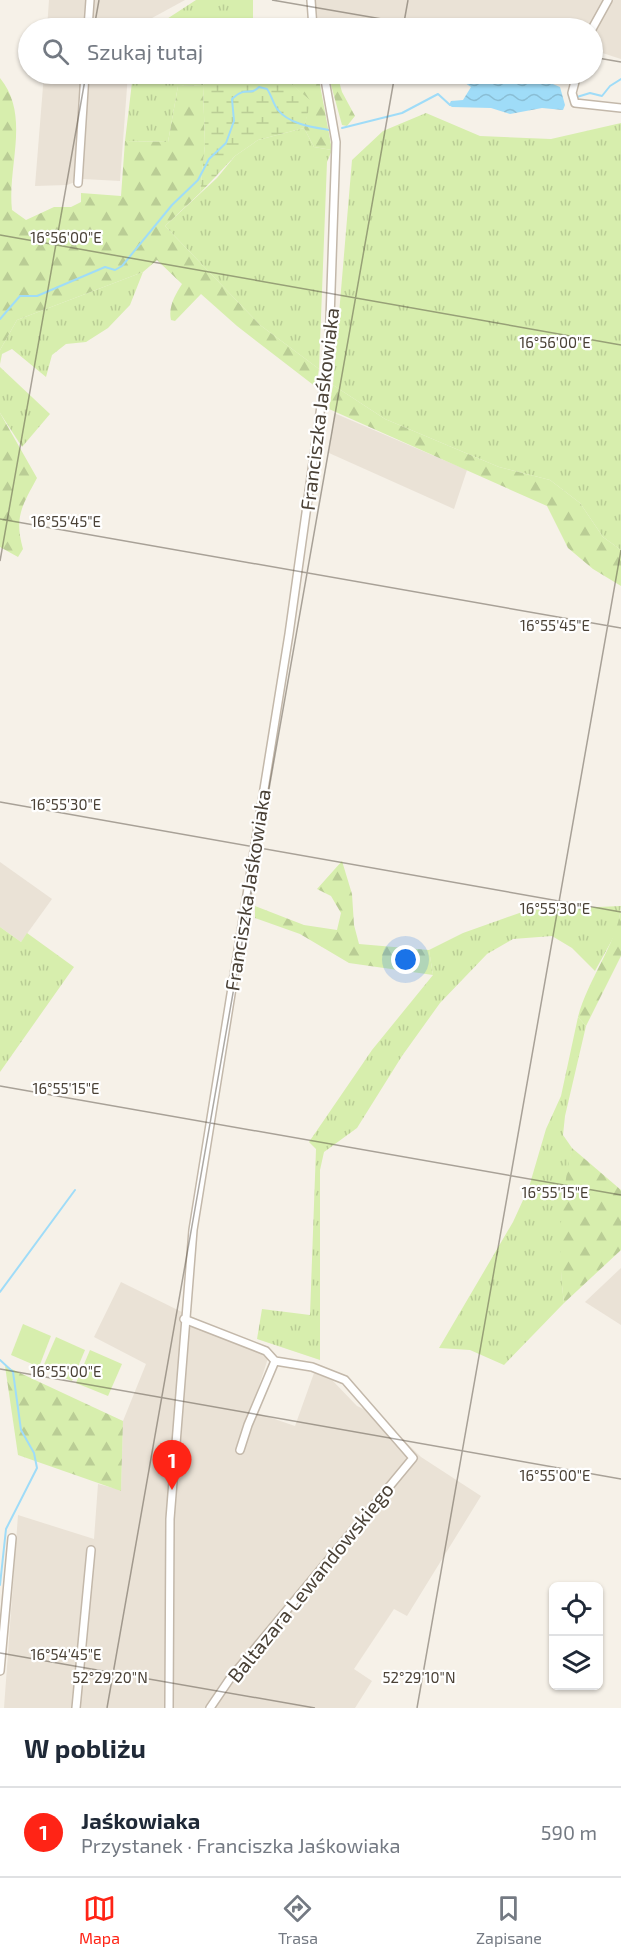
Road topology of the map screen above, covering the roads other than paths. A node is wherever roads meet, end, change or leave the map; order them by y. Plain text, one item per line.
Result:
1 (90, 0) edge
2 (311, 0) edge
3 (608, 0) edge
4 (89, 18) edge
5 (313, 18) edge
6 (598, 18) edge
7 (85, 84) edge
8 (326, 84) edge
9 (574, 84) edge
10 (621, 108) edge
11 (78, 183) dead end
12 (184, 1319) junction
13 (275, 1361) junction
14 (240, 1450) dead end
15 (12, 1538) dead end
16 (91, 1551) dead end
17 (0, 1671) edge
18 (76, 1708) edge
19 (169, 1708) edge
20 (210, 1708) edge

1 - 4 street
2 - 5 street
3 - 6 street
7 - 11 street
8 - 12 street, Franciszka Jaśkowiaka
9 - 10 street
12 - 13 street
12 - 19 street, Franciszka Jaśkowiaka
13 - 14 street
13 - 20 street, Baltazara Lewandowskiego
15 - 17 street
16 - 18 street

